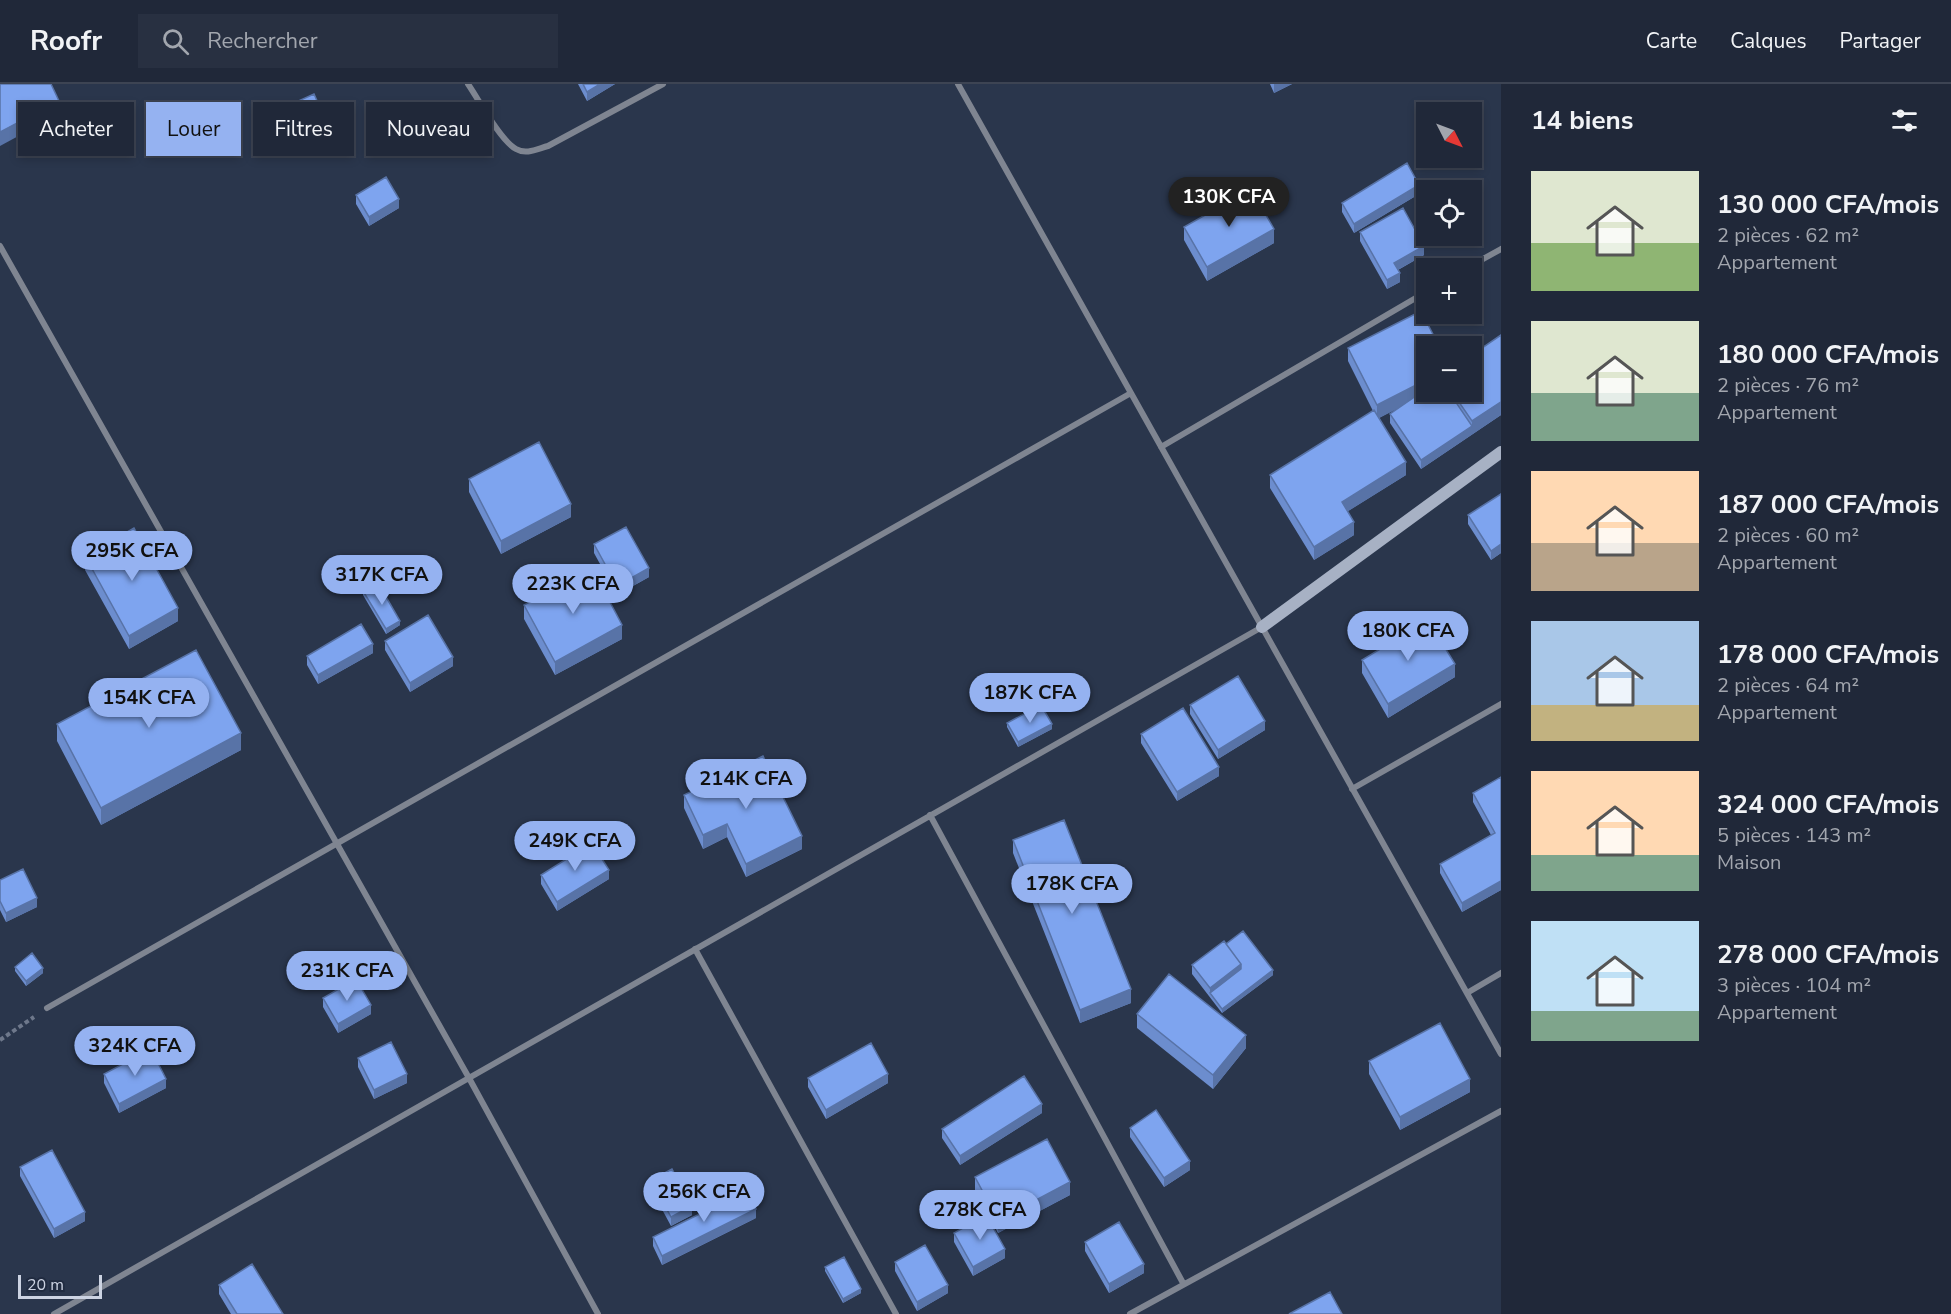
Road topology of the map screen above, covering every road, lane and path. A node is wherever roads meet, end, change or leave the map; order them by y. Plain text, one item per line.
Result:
1 (468, 84) edge
2 (663, 84) edge
3 (958, 84) edge
4 (0, 246) edge
5 (1501, 249) edge
6 (1482, 260) edge
7 (1416, 298) edge
8 (1131, 393) junction
9 (1161, 447) junction
10 (1501, 452) edge
11 (1262, 627) junction
12 (1501, 704) edge
13 (1352, 789) junction
14 (930, 816) junction
15 (337, 844) junction
16 (695, 949) junction
17 (1501, 973) edge
18 (1467, 993) junction
19 (47, 1008) joint
20 (0, 1040) edge
21 (1501, 1054) edge
22 (469, 1078) junction
23 (1501, 1111) edge
24 (1183, 1283) junction
25 (54, 1314) edge
26 (598, 1314) edge
27 (896, 1314) edge
28 (1130, 1314) edge

1 - 2 street
3 - 8 street
4 - 15 street
5 - 6 street
7 - 9 street
8 - 9 street
8 - 15 street
9 - 11 street
10 - 11 street
11 - 13 street
11 - 14 street
12 - 13 street
13 - 18 street
14 - 16 street
14 - 24 street
15 - 19 street
15 - 22 street
16 - 22 street
16 - 27 street
17 - 18 street
18 - 21 street
19 - 20 path
22 - 25 street
22 - 26 street
23 - 24 street
24 - 28 street

